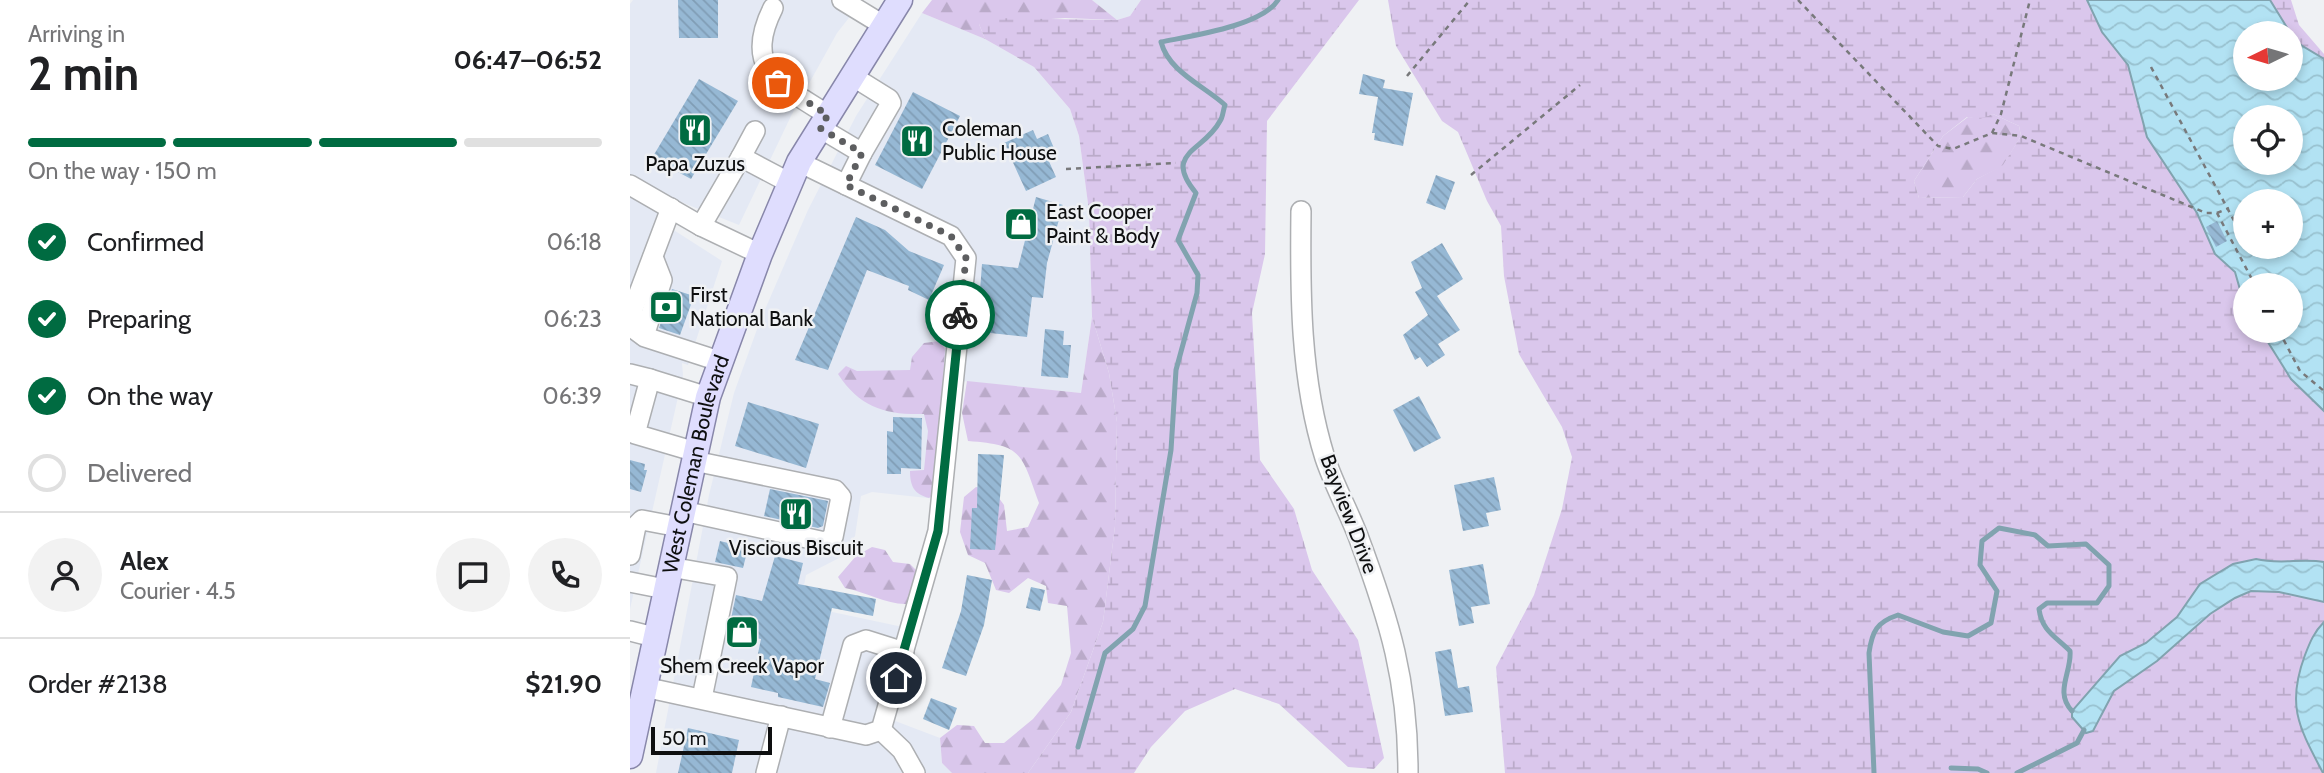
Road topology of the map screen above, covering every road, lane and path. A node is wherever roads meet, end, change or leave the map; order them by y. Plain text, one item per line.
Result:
1 (842, 0) edge
2 (900, 0) edge
3 (1470, 0) edge
4 (1798, 0) edge
5 (2031, 0) edge
6 (773, 8) dead end
7 (883, 25) junction
8 (2151, 67) dead end
9 (852, 76) junction
10 (1407, 76) dead end
11 (1580, 85) dead end
12 (824, 121) junction
13 (755, 131) dead end
14 (1992, 133) junction
15 (862, 153) junction
16 (741, 157) junction
17 (1176, 163) dead end
18 (1066, 169) dead end
19 (794, 173) junction
20 (1471, 175) dead end
21 (630, 185) edge
22 (846, 185) junction
23 (671, 208) junction
24 (2229, 208) junction
25 (1301, 211) dead end
26 (2217, 213) junction
27 (2233, 217) edge
28 (701, 226) junction
29 (760, 254) junction
30 (2249, 273) edge
31 (2285, 343) edge
32 (719, 361) junction
33 (630, 374) edge
34 (650, 379) junction
35 (2324, 391) edge
36 (708, 397) junction
37 (632, 433) edge
38 (695, 456) junction
39 (681, 519) junction
40 (633, 531) edge
41 (630, 555) edge
42 (667, 578) junction
43 (630, 582) edge
44 (630, 631) edge
45 (654, 637) junction
46 (904, 652) junction
47 (644, 687) junction
48 (702, 698) junction
49 (781, 716) junction
50 (830, 728) junction
51 (881, 730) junction
52 (630, 756) edge
53 (766, 773) edge
54 (915, 773) edge
55 (1408, 773) edge

1 - 7 street
2 - 7 main road, West Coleman Boulevard
3 - 10 path
4 - 14 path
5 - 14 path
6 - 12 street
7 - 9 main road, West Coleman Boulevard
8 - 24 path
9 - 12 main road, West Coleman Boulevard
9 - 15 street
11 - 20 path
12 - 15 street
12 - 19 main road, West Coleman Boulevard
13 - 16 street
14 - 26 path
15 - 22 street
16 - 19 street
16 - 28 street
17 - 18 path
19 - 22 street
19 - 29 main road, West Coleman Boulevard
21 - 23 street
22 - 46 street
23 - 28 street
23 - 32 street
24 - 26 path
24 - 27 path
25 - 55 street, Bayview Drive
26 - 30 path
28 - 29 street
29 - 32 main road, West Coleman Boulevard
31 - 35 path
32 - 36 main road, West Coleman Boulevard
33 - 34 street
34 - 36 street
34 - 37 street
36 - 38 main road, West Coleman Boulevard
37 - 38 street
38 - 39 main road, West Coleman Boulevard
38 - 39 street
39 - 40 street
39 - 42 main road, West Coleman Boulevard
40 - 41 street
42 - 43 street
42 - 45 main road, West Coleman Boulevard
42 - 48 street
44 - 45 street
45 - 47 main road, West Coleman Boulevard
46 - 50 street
46 - 51 street
47 - 48 street
47 - 52 main road, West Coleman Boulevard
48 - 49 street
49 - 50 street
49 - 53 street
50 - 51 street
51 - 54 street

